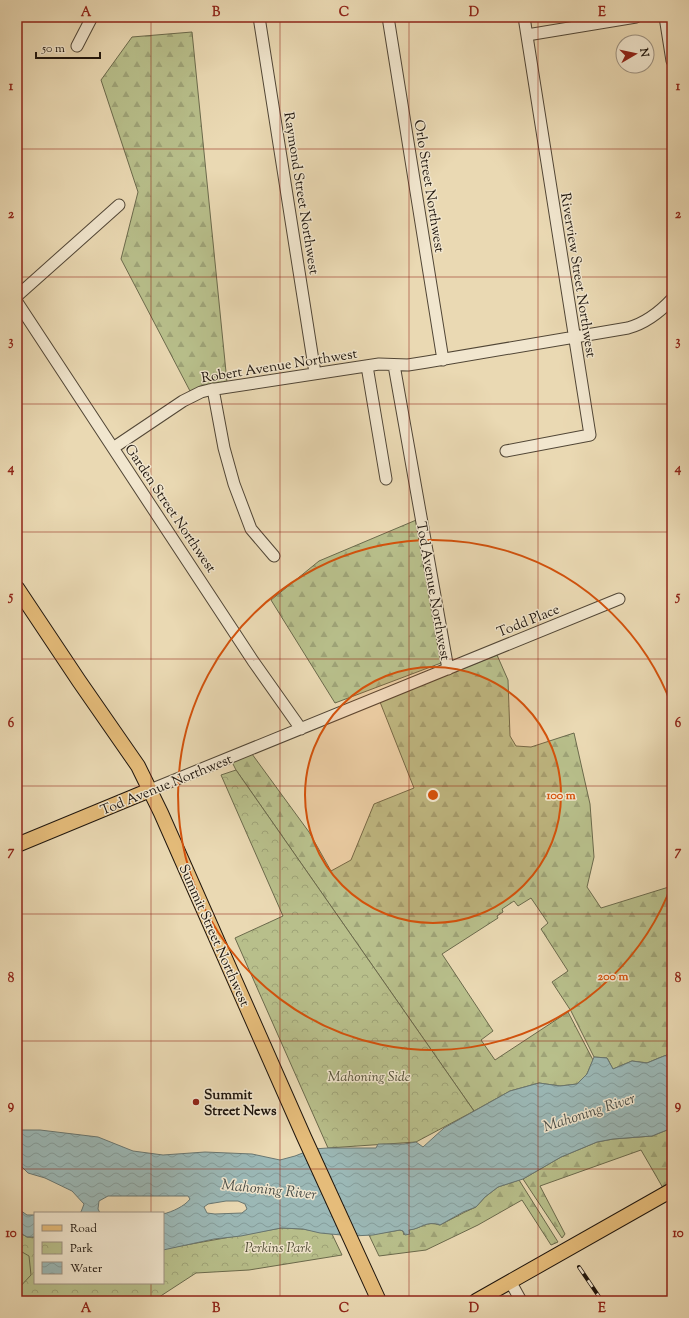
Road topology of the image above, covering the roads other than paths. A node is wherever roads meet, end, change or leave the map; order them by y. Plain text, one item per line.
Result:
1 (92, 17) edge
2 (259, 17) edge
3 (388, 17) edge
4 (524, 17) edge
5 (636, 17) edge
6 (665, 17) edge
7 (527, 35) junction
8 (77, 46) dead end
9 (672, 61) edge
10 (119, 205) dead end
11 (17, 296) edge
12 (672, 299) edge
13 (17, 302) edge
14 (574, 337) junction
15 (443, 360) junction
16 (394, 365) junction
17 (367, 366) junction
18 (315, 373) junction
19 (213, 389) junction
20 (113, 448) junction
21 (506, 451) dead end
22 (386, 480) dead end
23 (274, 556) dead end
24 (17, 588) edge
25 (619, 599) dead end
26 (448, 669) junction
27 (301, 729) junction
28 (150, 790) junction
29 (17, 844) edge
30 (672, 1190) edge
31 (510, 1281) junction
32 (379, 1301) edge
33 (476, 1301) edge
34 (521, 1301) edge

1 - 8 street
2 - 18 street, Raymond Street Northwest
3 - 15 street, Orlo Street Northwest
4 - 7 street, Riverview Street Northwest
5 - 7 street
6 - 9 street
7 - 14 street, Riverview Street Northwest
10 - 11 street
12 - 14 street
13 - 20 street, Garden Street Northwest
14 - 15 street
14 - 21 street, Riverview Street Northwest
15 - 16 street
16 - 17 street, Robert Avenue Northwest
16 - 26 street, Tod Avenue Northwest
17 - 18 street, Robert Avenue Northwest
17 - 22 street
18 - 19 street, Robert Avenue Northwest
19 - 20 street, Robert Avenue Northwest
19 - 23 street
20 - 27 street, Garden Street Northwest
24 - 28 main road, Summit Street Northwest
25 - 26 street, Todd Place
26 - 27 street, Tod Avenue Northwest
27 - 28 street, Tod Avenue Northwest
28 - 29 main road, Tod Avenue Northwest
28 - 32 main road, Summit Street Northwest
30 - 31 main road
31 - 33 main road
31 - 34 street

